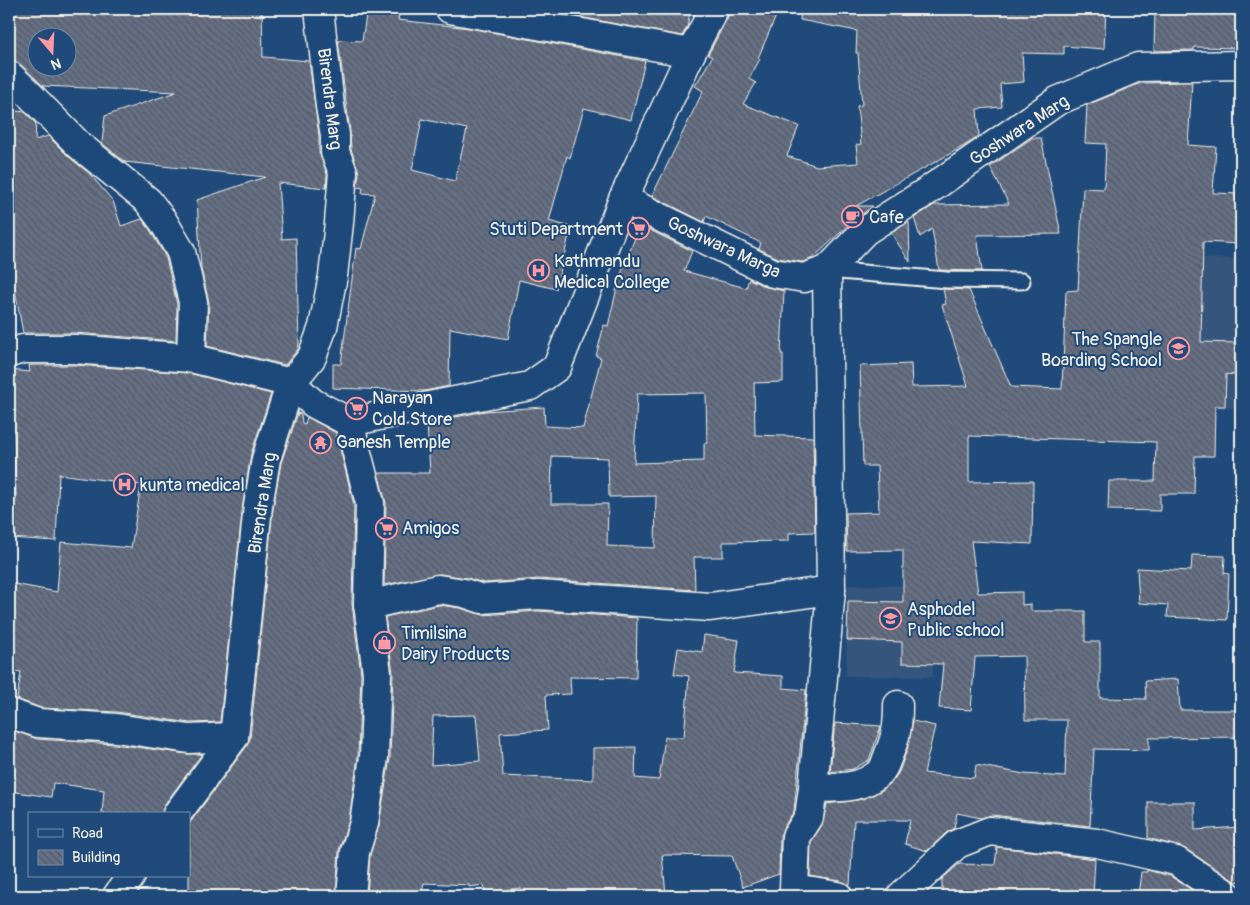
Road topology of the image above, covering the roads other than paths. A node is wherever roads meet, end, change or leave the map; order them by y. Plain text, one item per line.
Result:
1 (319, 9) edge
2 (450, 9) edge
3 (714, 9) edge
4 (691, 53) junction
5 (1241, 65) edge
6 (9, 75) edge
7 (623, 199) junction
8 (827, 270) junction
9 (1022, 281) dead end
10 (9, 353) edge
11 (191, 358) junction
12 (291, 383) junction
13 (349, 422) junction
14 (831, 590) junction
15 (368, 604) junction
16 (898, 705) dead end
17 (9, 713) edge
18 (234, 738) junction
19 (813, 788) junction
20 (179, 812) edge
21 (130, 878) edge
22 (117, 896) edge
23 (351, 896) edge
24 (838, 896) edge
25 (901, 896) edge
26 (1228, 896) edge

1 - 12 street, Birendra Marg
2 - 4 street
3 - 4 street
4 - 7 street
5 - 8 street, Goshwara Marg
6 - 11 street
7 - 8 street, Goshwara Marga
7 - 13 street
8 - 9 lane
8 - 14 street
10 - 11 street
11 - 12 street
12 - 13 street
12 - 18 street, Birendra Marg
13 - 15 street
14 - 15 street
14 - 19 street
15 - 23 street
16 - 19 street
17 - 18 street
18 - 20 street
19 - 24 street
21 - 22 street
25 - 26 street

